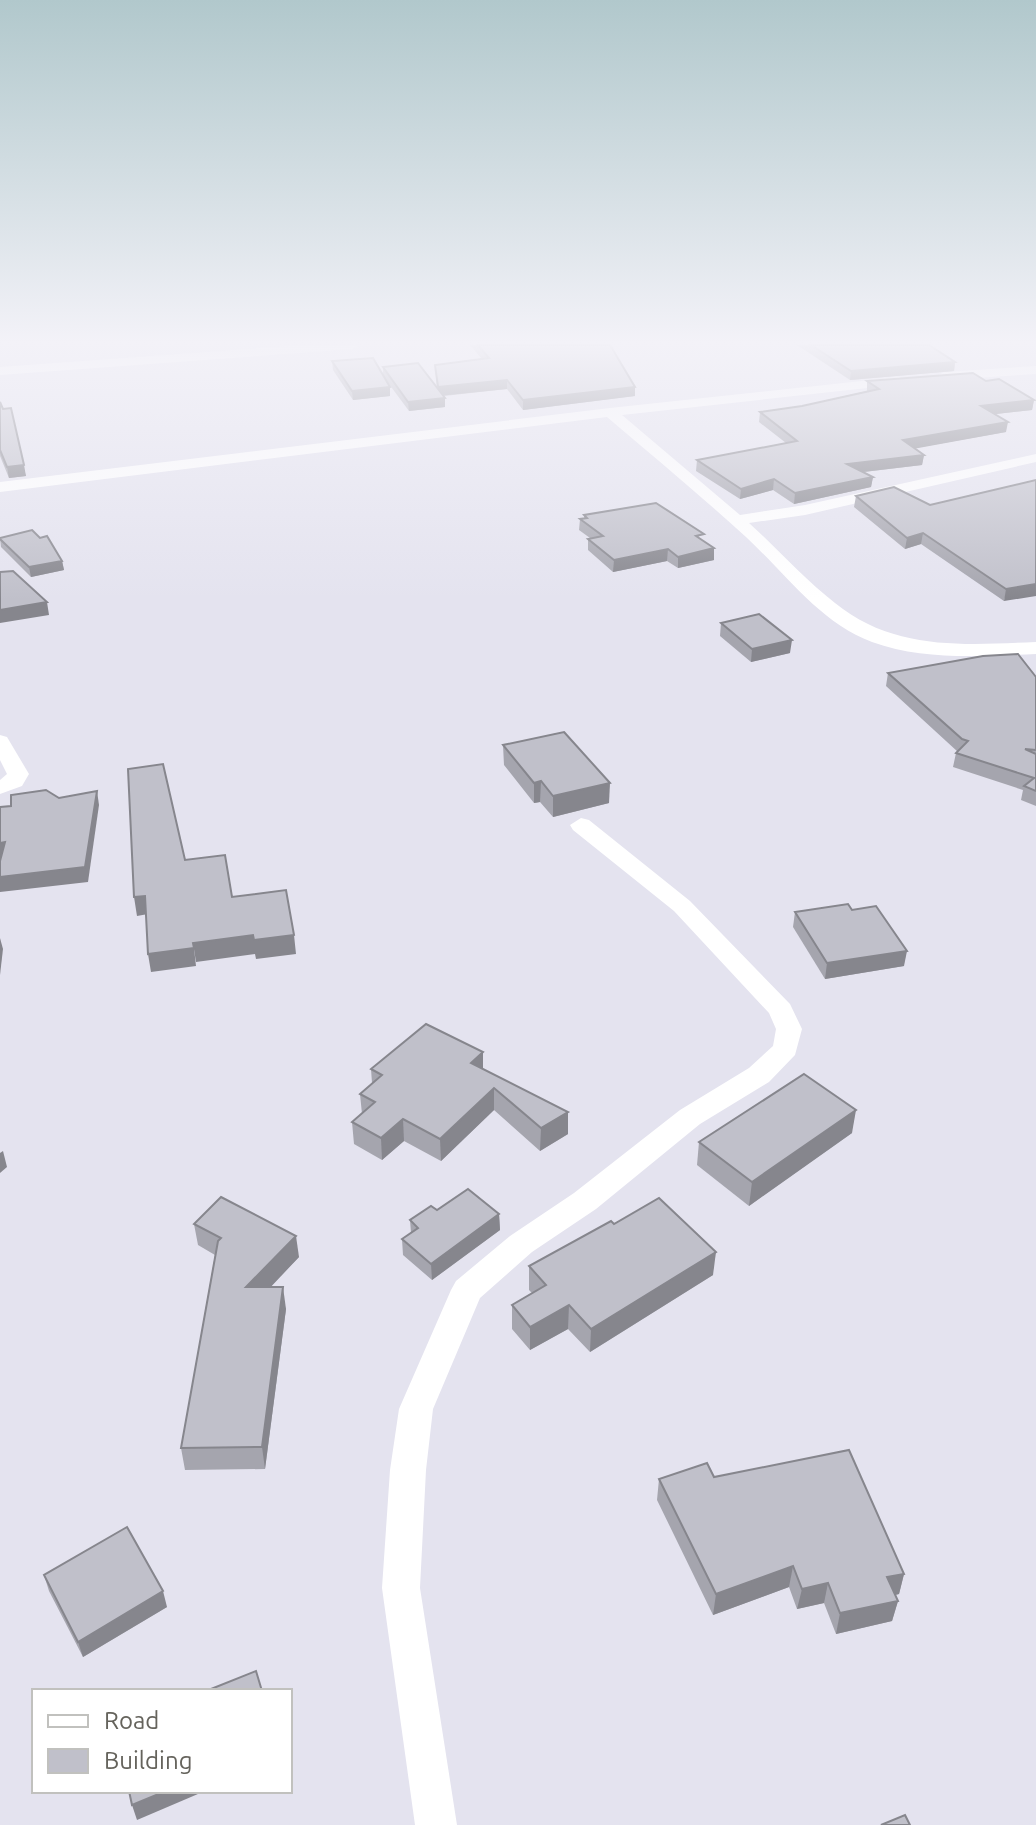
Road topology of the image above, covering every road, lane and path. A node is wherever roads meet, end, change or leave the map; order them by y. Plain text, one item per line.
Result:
1 (467, 430) edge
2 (631, 430) edge
3 (1036, 458) edge
4 (0, 487) edge
5 (736, 520) junction
6 (1036, 648) edge
7 (0, 741) edge
8 (0, 788) edge
9 (581, 825) dead end
10 (436, 1825) edge

1 - 4 street
2 - 5 street
3 - 5 street
5 - 6 street
7 - 8 street
9 - 10 street

